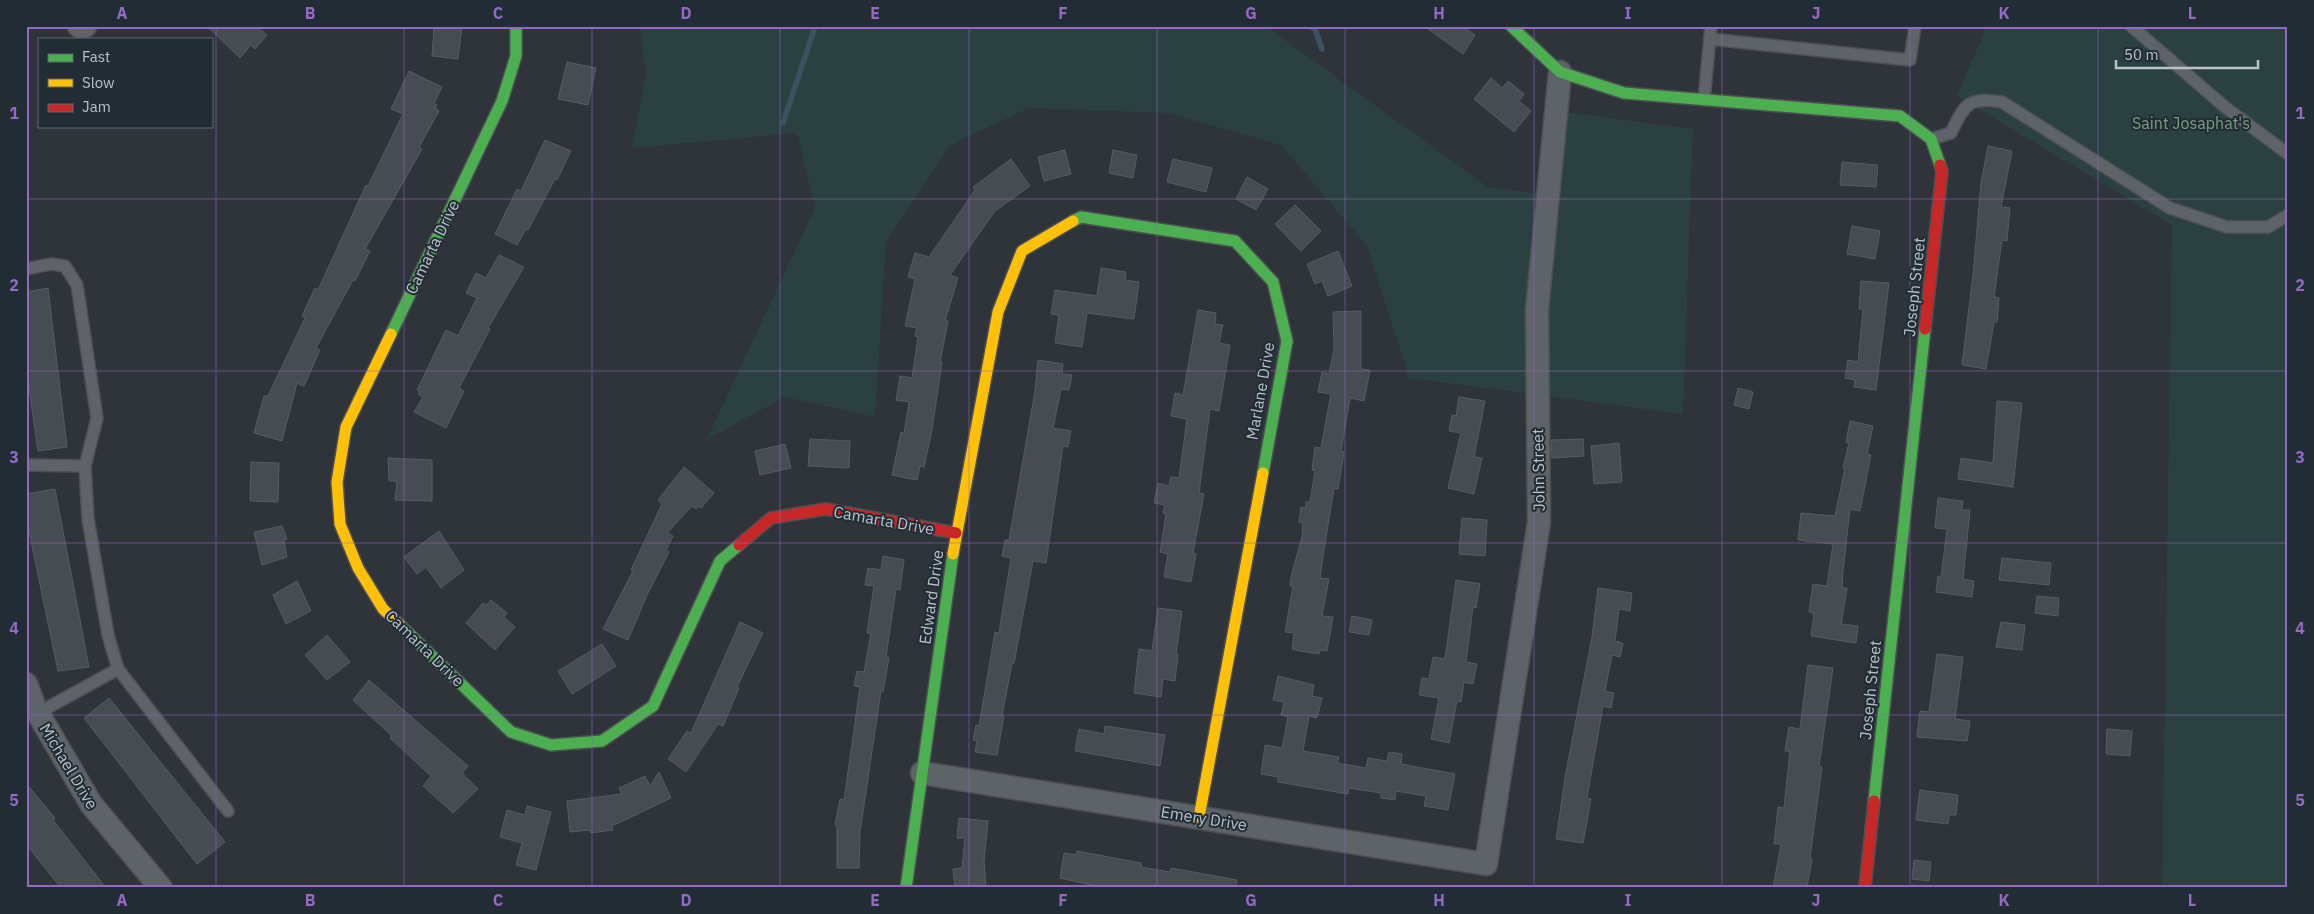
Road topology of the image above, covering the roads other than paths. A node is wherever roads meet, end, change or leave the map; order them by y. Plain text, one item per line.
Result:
1 (79, 26) edge
2 (85, 26) edge
3 (516, 26) edge
4 (1511, 26) edge
5 (1534, 26) edge
6 (1711, 26) edge
7 (1915, 26) edge
8 (2131, 26) edge
9 (1710, 39) junction
10 (1530, 44) junction
11 (1560, 72) junction
12 (1704, 100) junction
13 (1930, 139) junction
14 (2288, 154) edge
15 (2288, 215) edge
16 (26, 269) edge
17 (998, 312) joint
18 (26, 465) edge
19 (85, 466) junction
20 (956, 532) junction
21 (118, 669) junction
22 (26, 684) edge
23 (38, 713) junction
24 (922, 773) junction
25 (228, 811) dead end
26 (1199, 817) junction
27 (1486, 864) joint
28 (160, 888) edge
29 (906, 888) edge
30 (1865, 888) edge

1 - 2 street
3 - 20 street, Camarta Drive
4 - 10 street
5 - 10 lane
6 - 9 lane
7 - 9 lane
8 - 14 lane
9 - 12 lane
10 - 11 street
11 - 12 street
11 - 27 street, John Street
12 - 13 street
13 - 15 lane
13 - 30 street, Joseph Street
16 - 19 lane
17 - 20 street, Edward Drive
17 - 26 street, Marlane Drive
18 - 19 lane
19 - 21 lane
20 - 24 street, Edward Drive
21 - 23 lane
21 - 25 lane
22 - 23 street, Michael Drive
23 - 28 street, Michael Drive
24 - 26 street, Emery Drive
24 - 29 street, Edward Drive
26 - 27 street, Emery Drive

